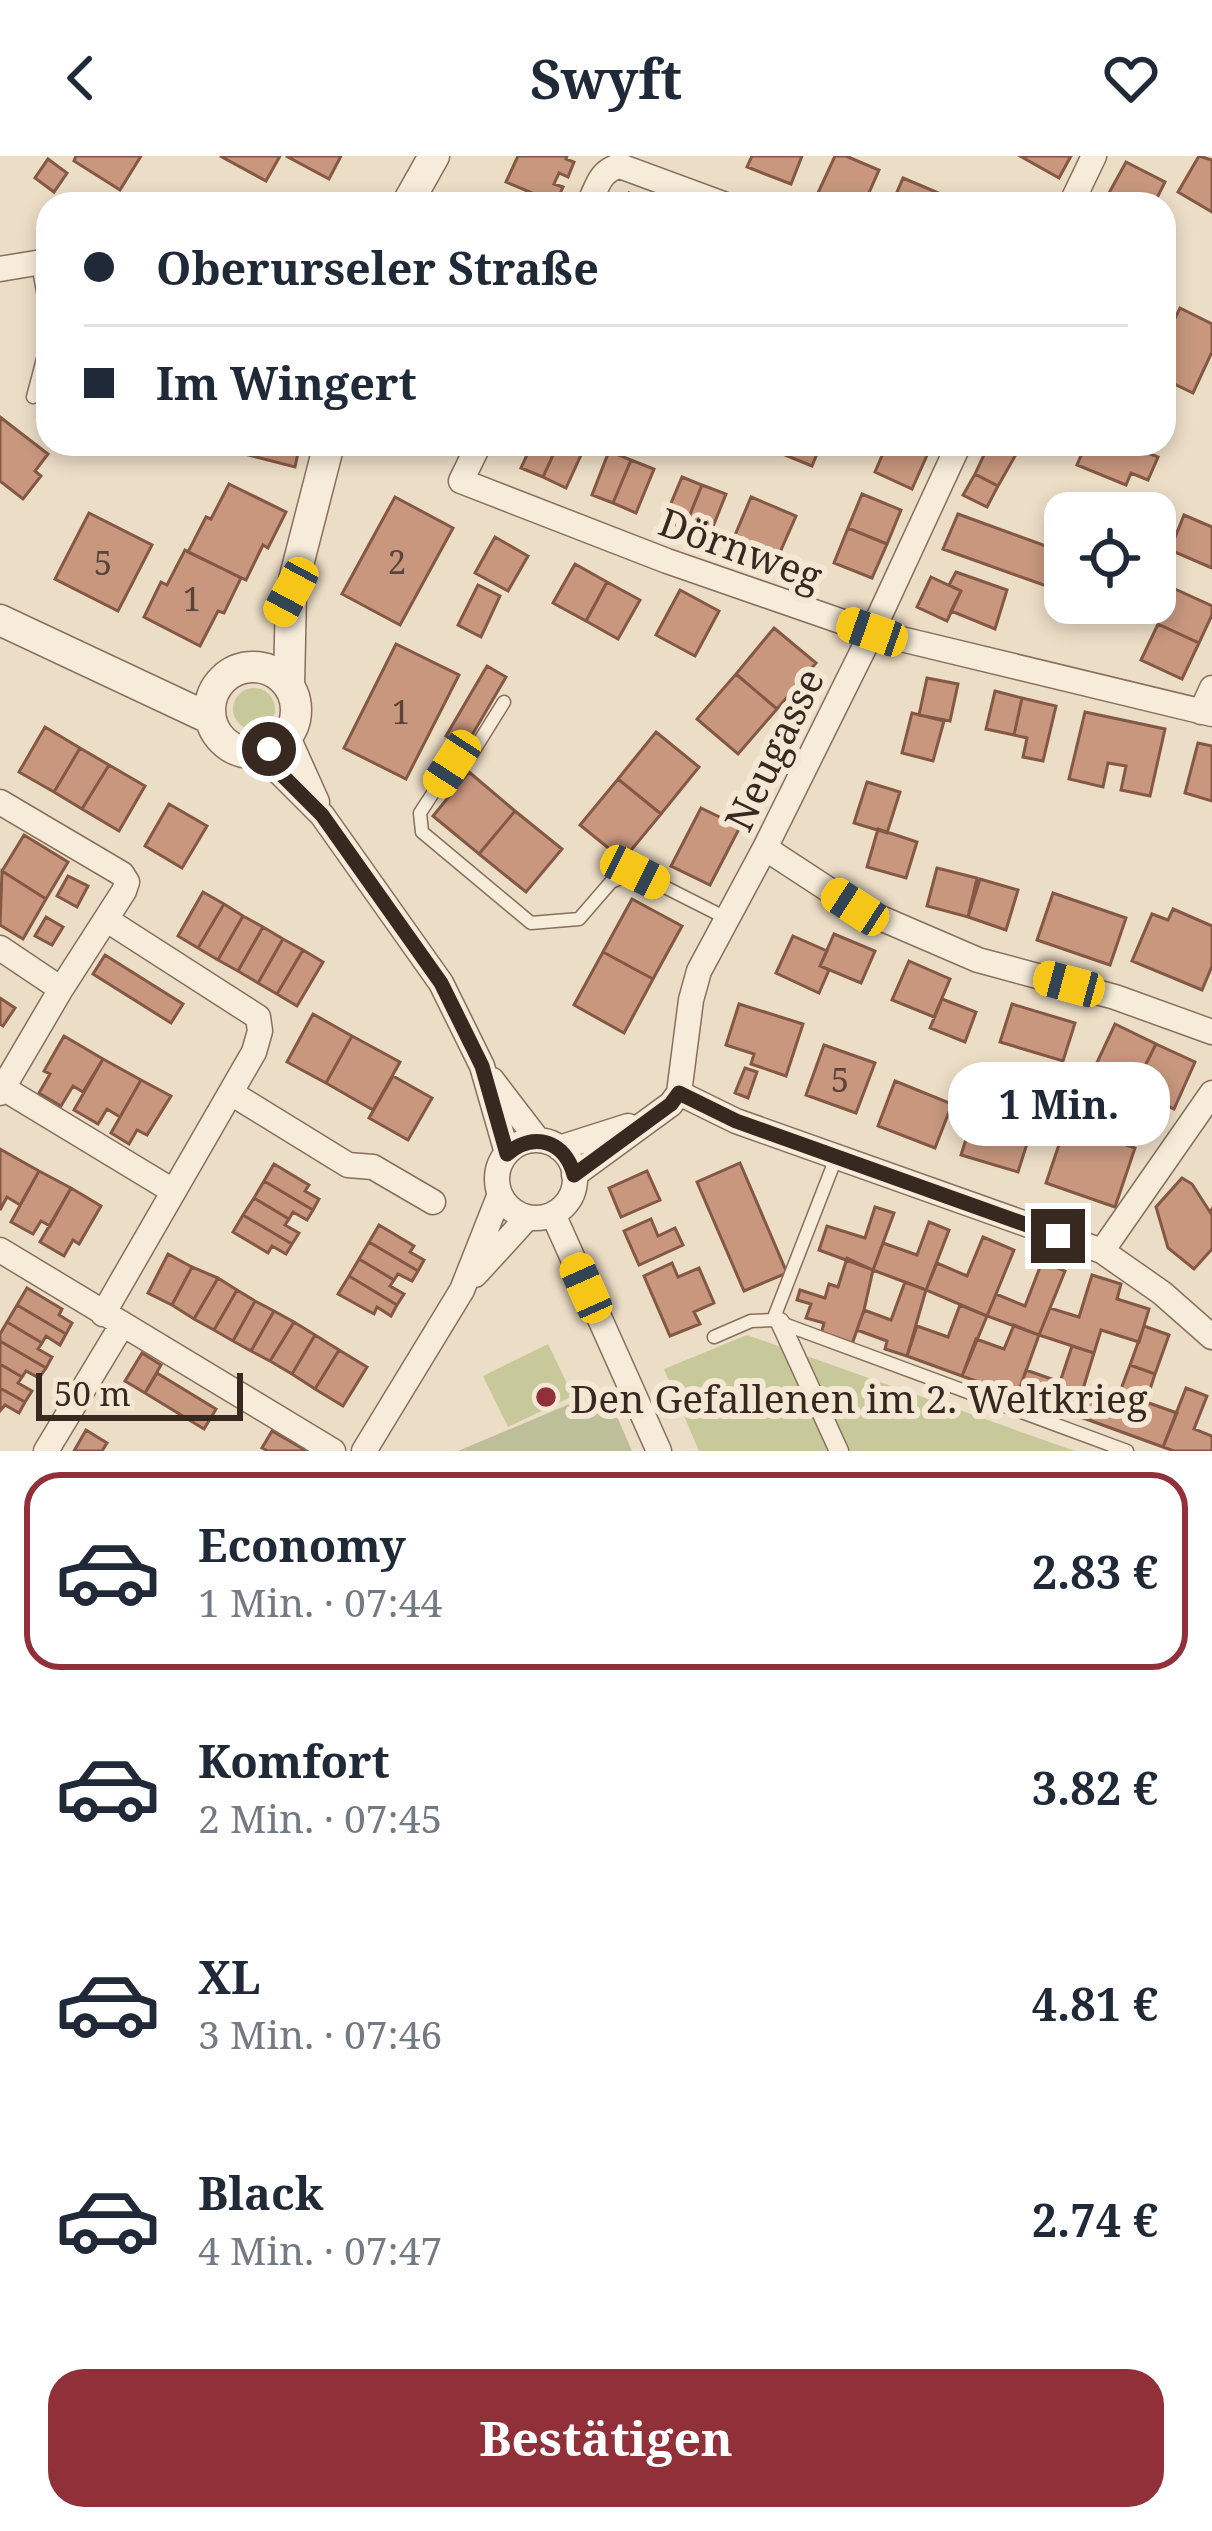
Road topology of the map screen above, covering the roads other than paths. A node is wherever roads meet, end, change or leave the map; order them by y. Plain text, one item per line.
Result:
1 (434, 156) edge
2 (1094, 156) edge
3 (414, 192) edge
4 (595, 192) edge
5 (690, 192) edge
6 (1077, 192) edge
7 (36, 263) edge
8 (0, 268) edge
9 (36, 386) edge
10 (33, 397) dead end
11 (326, 456) edge
12 (472, 456) edge
13 (953, 456) edge
14 (291, 592) junction
15 (0, 620) edge
16 (872, 632) junction
17 (233, 675) junction
18 (141, 686) junction
19 (289, 686) junction
20 (1212, 688) edge
21 (504, 701) dead end
22 (1207, 713) edge
23 (211, 719) junction
24 (287, 735) junction
25 (259, 752) junction
26 (0, 802) edge
27 (322, 815) junction
28 (765, 848) junction
29 (728, 918) junction
30 (106, 920) junction
31 (0, 948) edge
32 (61, 989) junction
33 (1212, 1032) edge
34 (482, 1066) junction
35 (2, 1090) edge
36 (231, 1093) junction
37 (679, 1093) junction
38 (1212, 1094) edge
39 (652, 1116) junction
40 (548, 1144) junction
41 (507, 1154) junction
42 (836, 1158) junction
43 (574, 1175) junction
44 (173, 1191) junction
45 (500, 1194) junction
46 (433, 1202) dead end
47 (540, 1216) junction
48 (0, 1250) edge
49 (1102, 1251) junction
50 (462, 1290) junction
51 (112, 1319) junction
52 (776, 1321) junction
53 (714, 1337) dead end
54 (1212, 1337) edge
55 (46, 1451) edge
56 (333, 1451) edge
57 (364, 1451) edge
58 (659, 1451) edge
59 (839, 1451) edge
60 (1126, 1451) edge

1 - 3 street
2 - 6 street
4 - 5 street
7 - 8 street
9 - 10 lane
11 - 14 street
12 - 16 street, Dörnweg
13 - 16 street, Neugasse
14 - 17 street
14 - 19 street
15 - 18 street
16 - 22 street, Dörnweg
16 - 28 street, Neugasse
17 - 18 street
17 - 19 street
17 - 23 street
18 - 23 street
19 - 24 street
20 - 22 street
21 - 29 lane
23 - 25 street
24 - 25 street
24 - 27 street
25 - 27 street
26 - 30 street
27 - 34 street
28 - 29 street, Neugasse
28 - 33 street
29 - 37 street, Neugasse
30 - 32 street
30 - 36 street
31 - 32 street
32 - 35 street
34 - 40 street
34 - 41 street
35 - 44 street
36 - 44 street
36 - 46 street
37 - 39 street
37 - 42 street
38 - 49 street
39 - 40 street
39 - 43 street
40 - 41 street
40 - 43 street
41 - 45 street
42 - 49 street
42 - 52 lane
43 - 47 street
44 - 51 street
45 - 47 street
45 - 50 street
47 - 50 street
47 - 58 street
48 - 51 street
49 - 54 street
50 - 57 street
51 - 55 street
51 - 56 street
52 - 53 lane
52 - 59 street
52 - 60 lane

